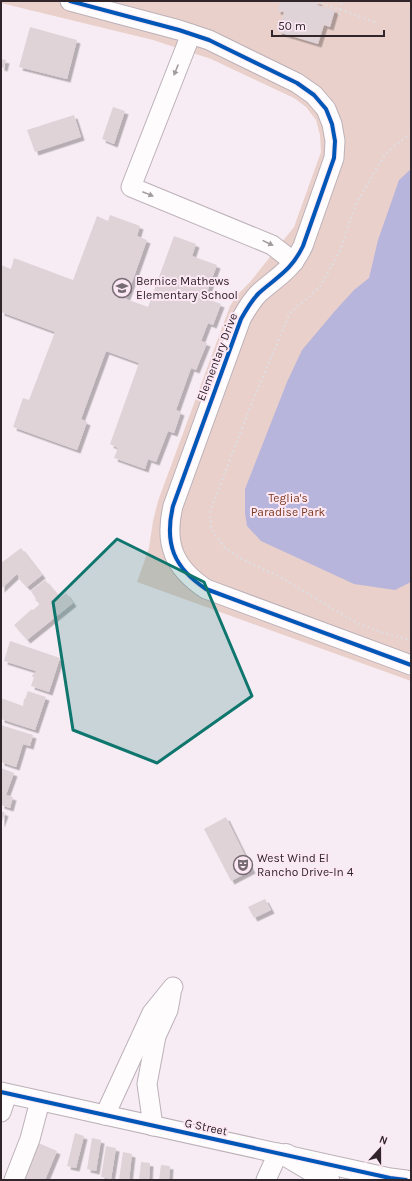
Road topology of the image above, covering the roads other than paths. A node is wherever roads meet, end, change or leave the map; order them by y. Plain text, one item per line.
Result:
1 (70, 1) edge
2 (192, 34) junction
3 (294, 262) junction
4 (411, 665) edge
5 (4, 1093) edge
6 (40, 1101) junction
7 (1, 1112) edge
8 (105, 1115) junction
9 (153, 1126) junction
10 (282, 1154) junction
11 (14, 1180) edge
12 (266, 1180) edge
13 (328, 1180) edge
14 (406, 1180) edge

1 - 2 street, Elementary Drive
2 - 3 street, Elementary Drive
2 -> 3 street
3 - 4 street, Elementary Drive
5 - 6 street, G Street
5 - 7 street
6 - 8 street, G Street
6 - 11 street
8 - 9 street, G Street
8 - 9 street
9 - 10 street, G Street
10 - 12 street
10 - 13 main road
10 - 14 street, G Street

